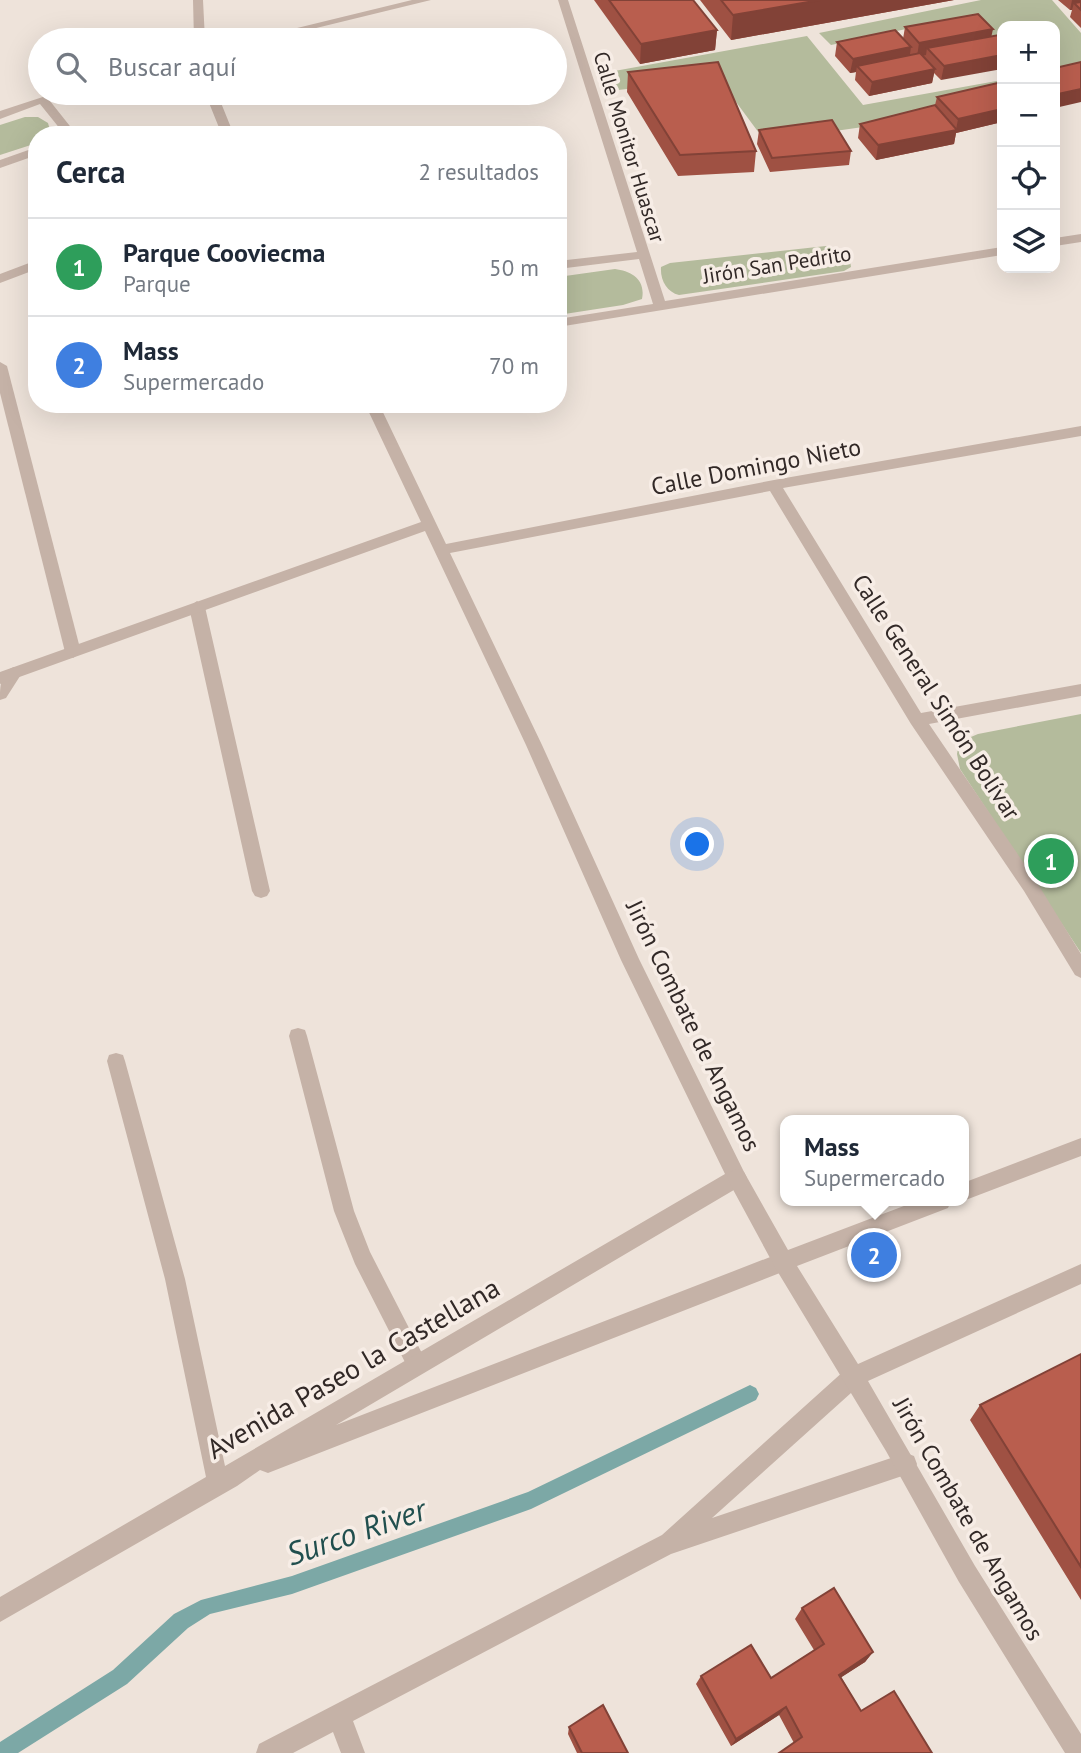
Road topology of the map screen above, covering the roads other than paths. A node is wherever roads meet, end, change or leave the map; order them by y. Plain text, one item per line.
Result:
1 (198, 0) edge
2 (426, 0) edge
3 (563, 0) edge
4 (199, 28) edge
5 (306, 28) edge
6 (28, 104) edge
7 (47, 105) edge
8 (216, 105) edge
9 (0, 115) edge
10 (64, 126) edge
11 (224, 126) edge
12 (28, 154) edge
13 (0, 164) edge
14 (1081, 238) edge
15 (1060, 241) edge
16 (997, 252) edge
17 (643, 255) junction
18 (567, 264) edge
19 (28, 268) edge
20 (0, 279) edge
21 (660, 305) junction
22 (567, 321) edge
23 (0, 366) edge
24 (376, 413) edge
25 (1081, 431) edge
26 (774, 485) junction
27 (427, 525) junction
28 (440, 550) junction
29 (197, 607) junction
30 (73, 652) junction
31 (7, 675) edge
32 (1081, 690) edge
33 (0, 694) edge
34 (917, 720) junction
35 (261, 891) dead end
36 (1081, 970) edge
37 (298, 1036) dead end
38 (116, 1061) dead end
39 (1081, 1147) edge
40 (737, 1178) junction
41 (969, 1190) edge
42 (928, 1206) edge
43 (783, 1262) junction
44 (1081, 1274) edge
45 (417, 1365) junction
46 (853, 1377) junction
47 (906, 1464) junction
48 (218, 1482) junction
49 (666, 1544) junction
50 (0, 1610) edge
51 (340, 1717) junction
52 (268, 1753) edge
53 (353, 1753) edge
54 (1079, 1753) edge

1 - 4 street
2 - 5 street
3 - 17 street, Calle Monitor Huascar
6 - 9 street
7 - 10 street
8 - 11 street
12 - 13 street
14 - 15 street
16 - 21 street, Jirón San Pedrito
17 - 18 street
17 - 21 street, Calle Monitor Huascar
19 - 20 street
21 - 22 street, Jirón San Pedrito
23 - 30 street
24 - 27 street, Jirón Combate de Angamos
25 - 26 street, Calle Domingo Nieto
26 - 28 street, Calle Domingo Nieto
26 - 34 street, Calle General Simón Bolívar
27 - 28 street, Jirón Combate de Angamos
27 - 29 street
28 - 40 street, Jirón Combate de Angamos
29 - 30 street
29 - 35 street
30 - 31 street
31 - 33 street
32 - 34 street
34 - 36 street, Calle General Simón Bolívar
37 - 45 street
38 - 48 street
39 - 41 street
40 - 43 street, Jirón Combate de Angamos
40 - 45 street, Avenida Paseo la Castellana
42 - 43 street
43 - 46 street, Jirón Combate de Angamos
43 - 48 street
44 - 46 street
45 - 48 street, Avenida Paseo la Castellana
46 - 47 street, Jirón Combate de Angamos
46 - 49 street
47 - 49 street
47 - 54 street, Jirón Combate de Angamos
48 - 50 street, Avenida Paseo la Castellana
49 - 51 street
51 - 52 street
51 - 53 street

